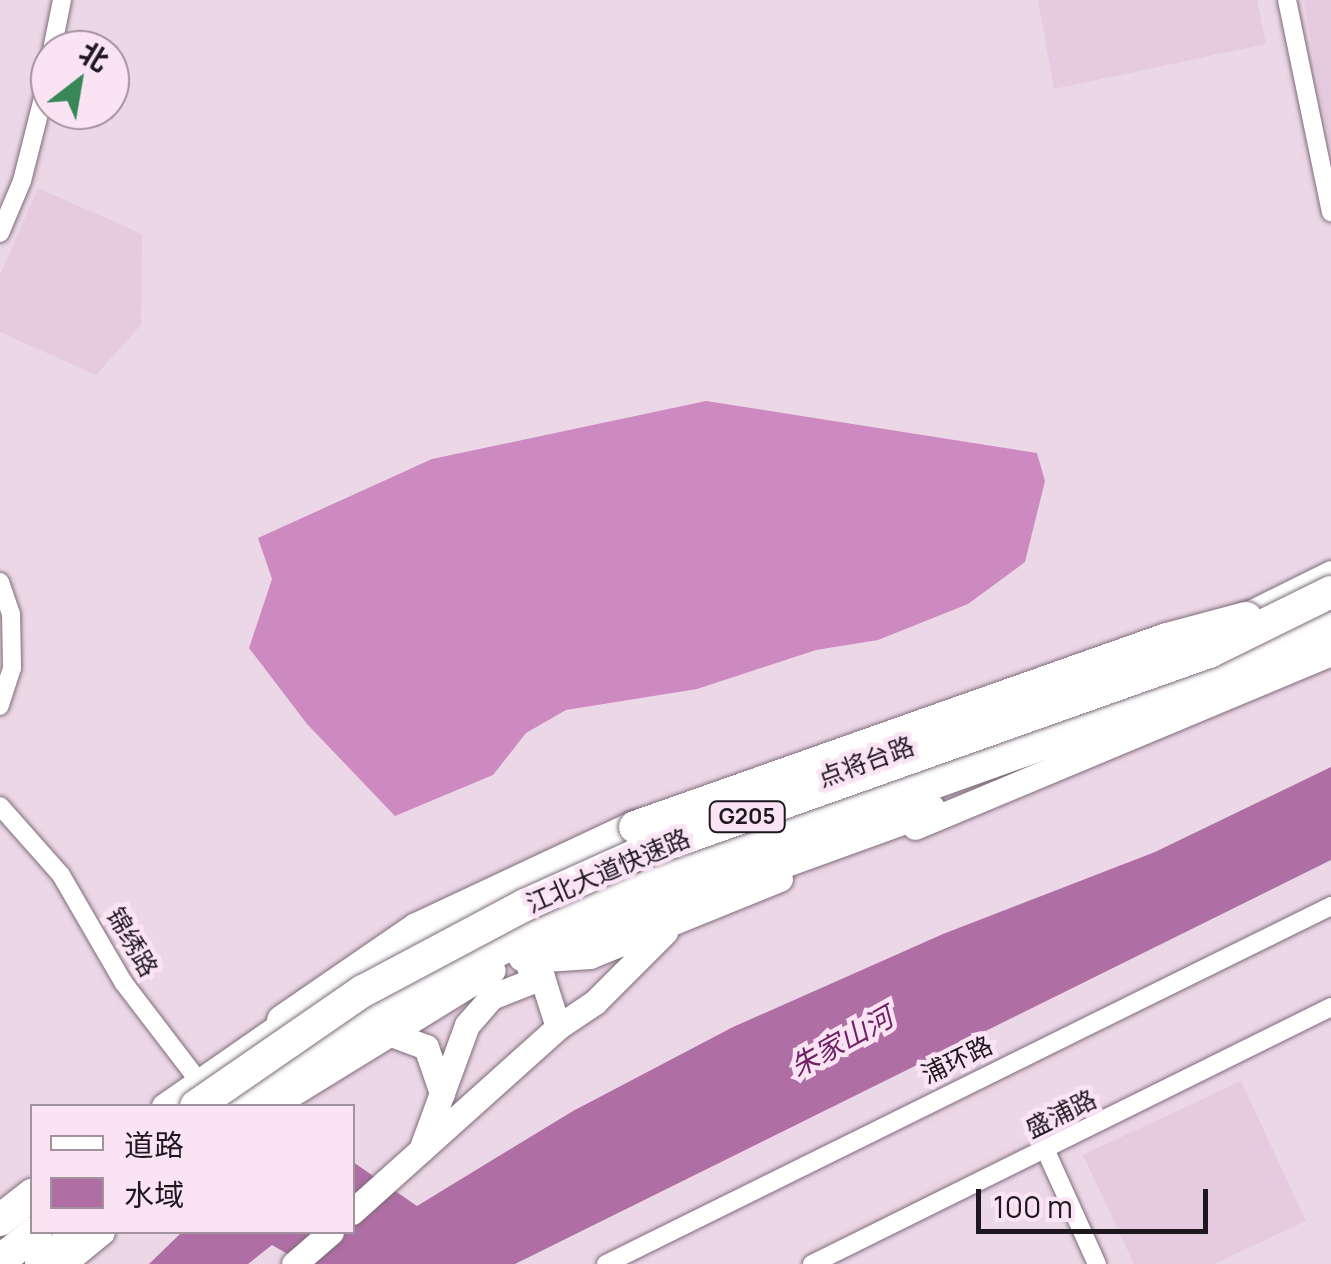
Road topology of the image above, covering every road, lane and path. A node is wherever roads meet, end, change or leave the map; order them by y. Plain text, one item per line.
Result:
1 (62, 0) edge
2 (1287, 0) edge
3 (56, 30) edge
4 (35, 130) edge
5 (1331, 213) edge
6 (0, 233) edge
7 (1331, 573) edge
8 (0, 582) edge
9 (1320, 597) edge
10 (1331, 627) edge
11 (1331, 637) edge
12 (1331, 653) edge
13 (0, 706) edge
14 (0, 806) edge
15 (1331, 906) edge
16 (668, 929) junction
17 (510, 960) junction
18 (542, 978) junction
19 (1331, 1008) edge
20 (283, 1021) junction
21 (558, 1028) junction
22 (386, 1032) junction
23 (197, 1093) edge
24 (442, 1093) junction
25 (169, 1104) edge
26 (245, 1104) edge
27 (275, 1104) edge
28 (1044, 1150) junction
29 (419, 1154) junction
30 (30, 1204) edge
31 (30, 1204) edge
32 (355, 1209) edge
33 (0, 1220) edge
34 (34, 1234) edge
35 (78, 1234) edge
36 (100, 1234) edge
37 (328, 1234) edge
38 (0, 1242) edge
39 (0, 1261) edge
40 (41, 1264) edge
41 (62, 1264) edge
42 (294, 1264) edge
43 (606, 1264) edge
44 (812, 1264) edge
45 (1097, 1264) edge

1 - 3 street
2 - 5 street
4 - 6 street
7 - 20 main road, 点将台路
8 - 13 street
9 - 20 highway, bridge
9 - 23 highway, 江北大道快速路 / G205, bridge
10 - 26 highway, 江北大道快速路 / G205
11 - 17 highway
12 - 16 main road
14 - 23 street, 锦绣路
15 - 43 street, 浦环路
16 - 17 main road
16 - 21 main road
17 - 18 main road
17 - 22 main road
18 - 21 main road
18 - 24 main road
19 - 28 street, 盛浦路
20 - 23 main road, 点将台路
21 - 29 main road
22 - 24 main road
22 - 27 main road
23 - 25 main road, 点将台路
24 - 29 main road
28 - 44 street, 盛浦路
28 - 45 street
29 - 32 main road
30 - 33 highway
31 - 38 main road
34 - 39 highway
35 - 40 highway
36 - 41 main road
37 - 42 main road

